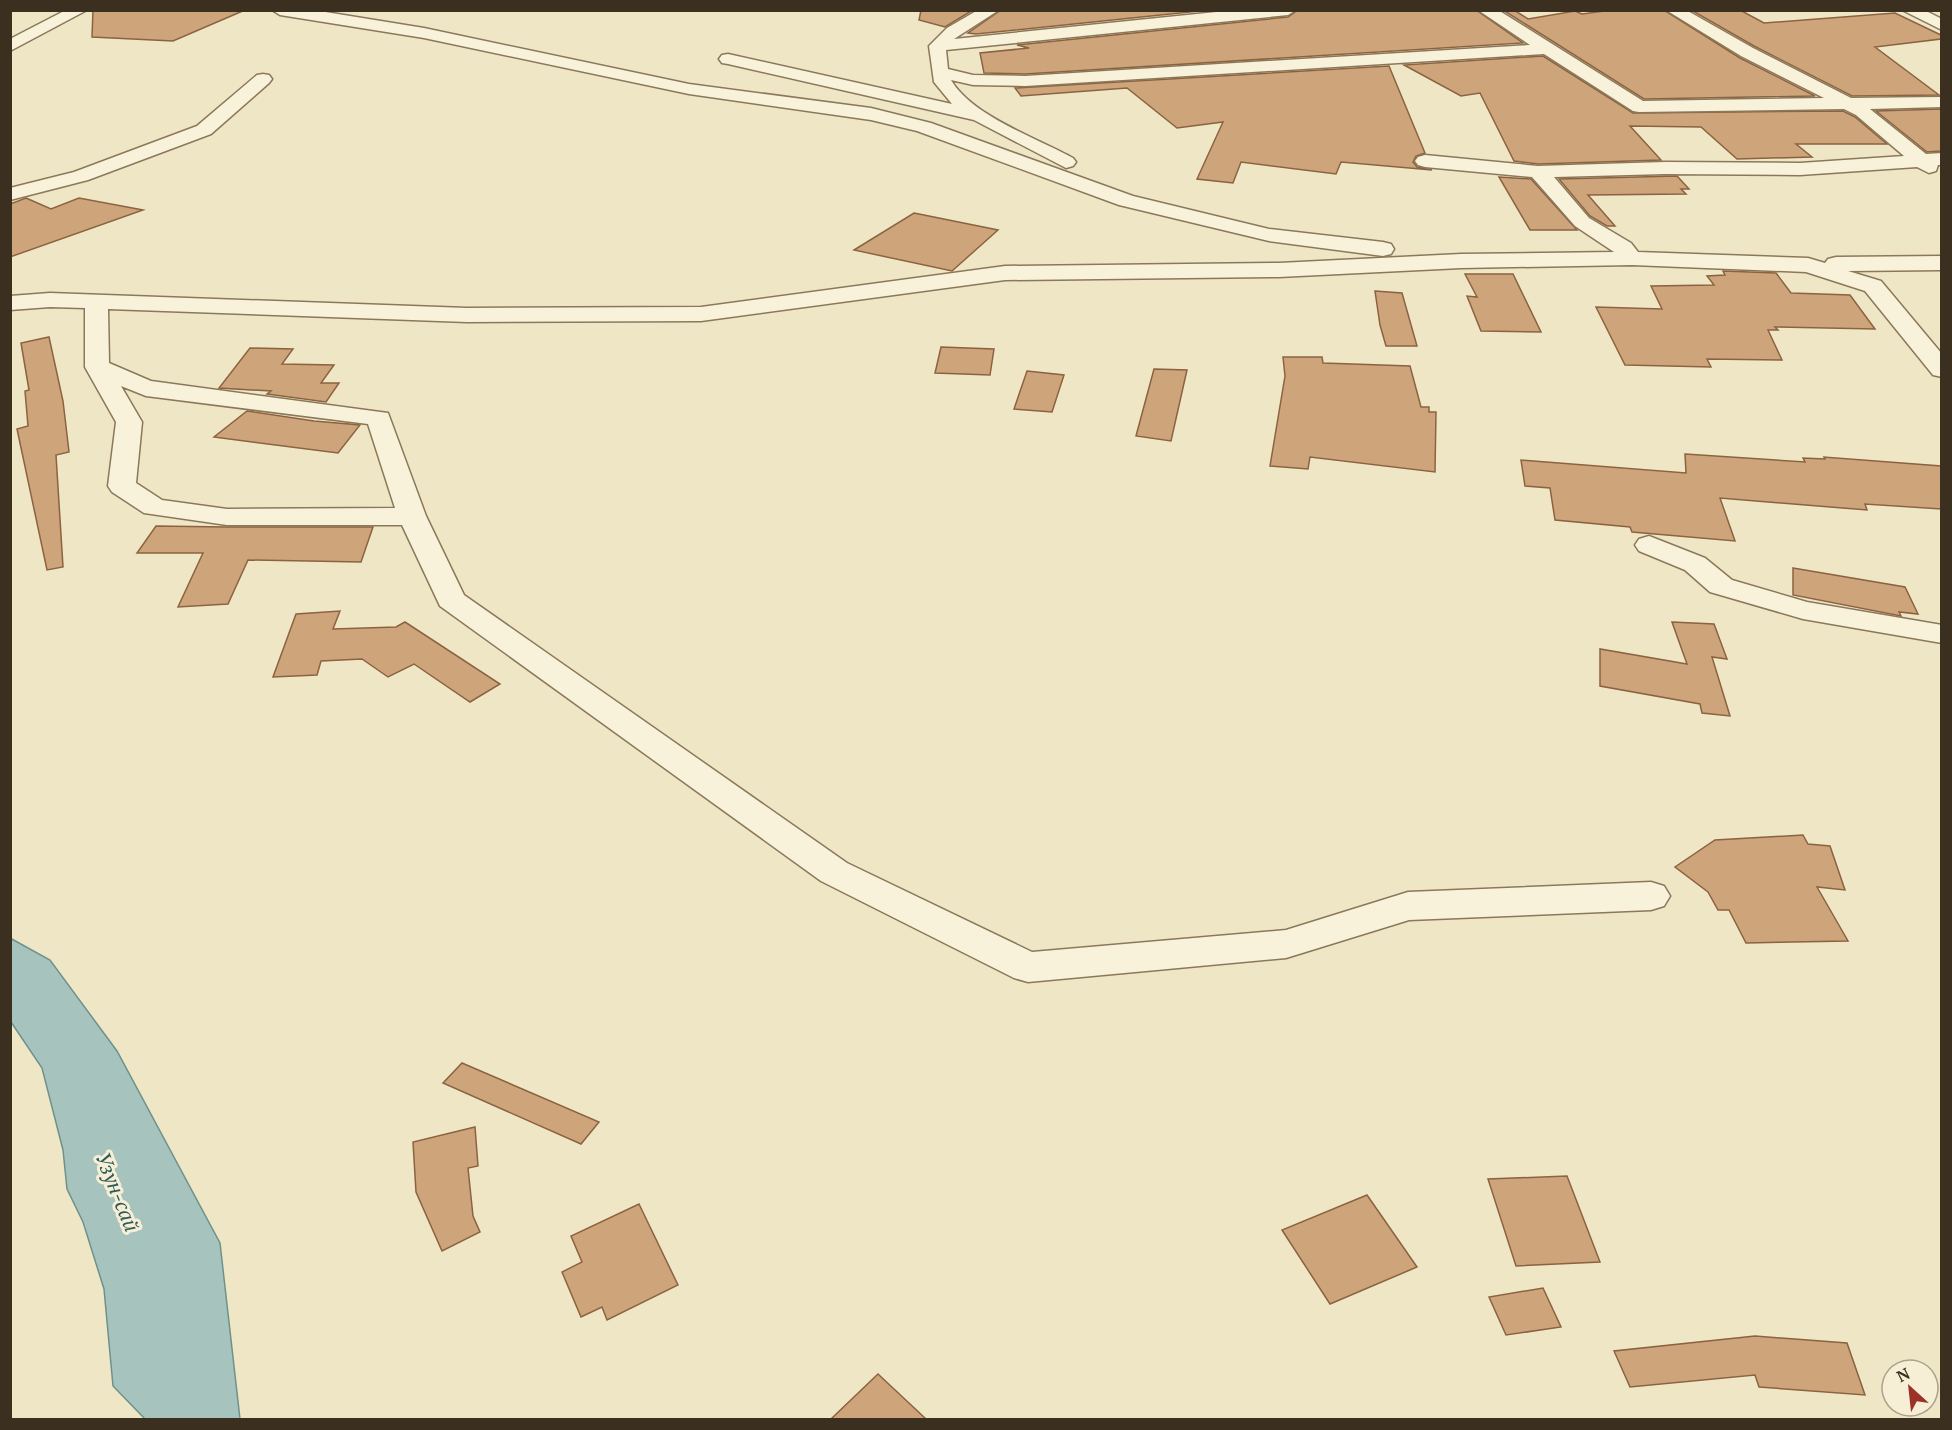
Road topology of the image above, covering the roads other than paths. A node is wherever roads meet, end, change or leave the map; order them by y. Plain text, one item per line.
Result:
1 (79, 10) edge
2 (280, 10) edge
3 (991, 10) edge
4 (1288, 10) edge
5 (1486, 10) edge
6 (1674, 10) edge
7 (1910, 10) edge
8 (1941, 25) edge
9 (10, 46) edge
10 (937, 46) junction
11 (1549, 50) junction
12 (728, 59) dead end
13 (942, 73) junction
14 (263, 79) dead end
15 (1941, 102) edge
16 (1848, 104) junction
17 (981, 117) junction
18 (1941, 159) edge
19 (1919, 160) junction
20 (1425, 161) dead end
21 (1538, 172) junction
22 (1941, 177) edge
23 (10, 194) edge
24 (1126, 201) junction
25 (1632, 258) junction
26 (1461, 261) junction
27 (1941, 263) edge
28 (1808, 265) junction
29 (10, 303) edge
30 (96, 303) junction
31 (97, 368) junction
32 (1941, 370) edge
33 (412, 516) junction
34 (1649, 545) dead end
35 (1941, 634) edge
36 (1651, 896) dead end

1 - 9 street
2 - 24 street
3 - 10 street
4 - 10 street
5 - 11 street
6 - 16 street
7 - 8 street
10 - 13 street
11 - 13 street
11 - 16 street
12 - 17 street
13 - 17 street
14 - 23 street
15 - 16 street
16 - 19 street
17 - 24 street
18 - 19 street
19 - 21 street
19 - 22 street
20 - 21 street
21 - 25 street
24 - 26 street
25 - 26 street
25 - 28 street
26 - 30 street
27 - 28 street
28 - 32 street
29 - 30 street
30 - 31 street
31 - 33 street
31 - 33 street
33 - 36 street
34 - 35 street

